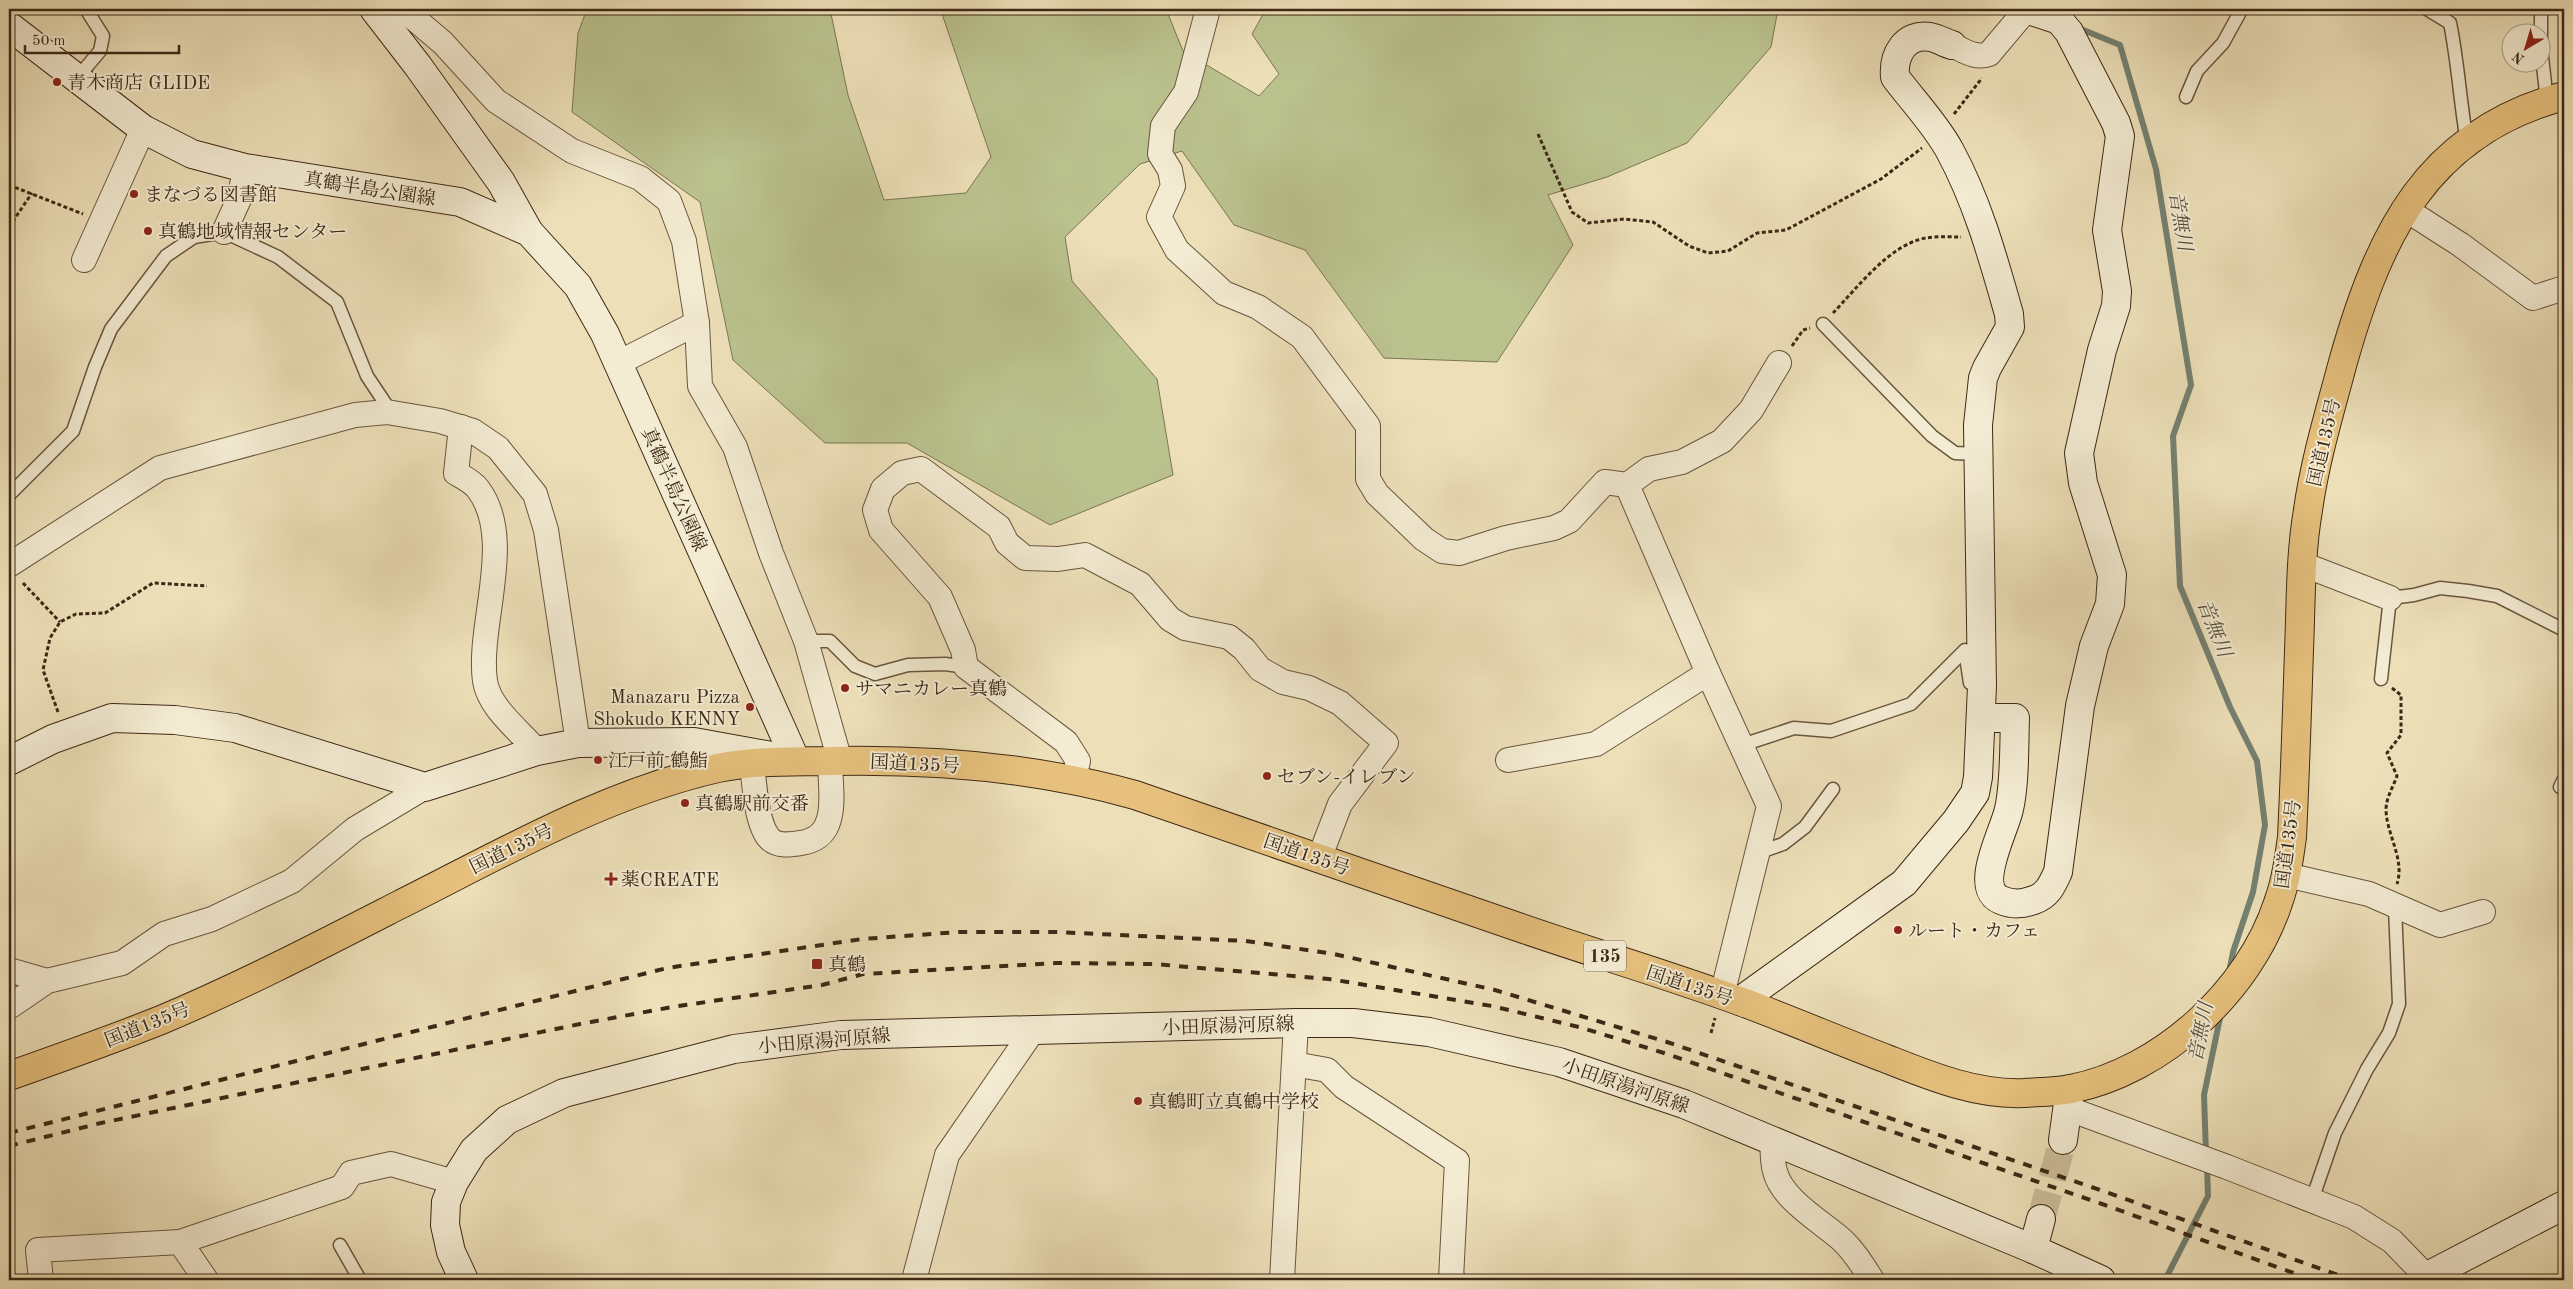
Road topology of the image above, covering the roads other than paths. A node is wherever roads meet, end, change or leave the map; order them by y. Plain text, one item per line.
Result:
1 (86, 9) edge
2 (374, 9) edge
3 (403, 9) edge
4 (1208, 9) edge
5 (2026, 9) edge
6 (2240, 9) edge
7 (2427, 9) edge
8 (2541, 9) edge
9 (9, 26) edge
10 (1952, 45) joint
11 (77, 78) junction
12 (2186, 97) dead end
13 (2555, 99) edge
14 (143, 129) junction
15 (2467, 142) junction
16 (245, 168) junction
17 (2405, 209) junction
18 (224, 232) junction
19 (529, 232) junction
20 (84, 260) dead end
21 (2564, 288) edge
22 (697, 323) junction
23 (1822, 324) road end
24 (618, 363) junction
25 (1779, 364) road end
26 (387, 412) junction
27 (461, 427) junction
28 (1977, 454) junction
29 (1628, 484) junction
30 (9, 495) edge
31 (2302, 564) junction
32 (15, 573) edge
33 (2390, 598) junction
34 (2564, 630) edge
35 (806, 641) junction
36 (966, 667) junction
37 (1708, 673) junction
38 (2381, 679) road end
39 (1982, 686) junction
40 (1981, 718) junction
41 (578, 743) junction
42 (1742, 745) junction
43 (537, 751) junction
44 (1508, 760) dead end
45 (9, 761) edge
46 (796, 761) junction
47 (835, 761) junction
48 (752, 762) junction
49 (1074, 779) junction
50 (425, 787) junction
51 (1834, 789) dead end
52 (1757, 853) junction
53 (1319, 859) junction
54 (2286, 875) junction
55 (2395, 907) junction
56 (2483, 912) dead end
57 (9, 970) edge
58 (47, 981) junction
59 (1731, 998) junction
60 (9, 1007) edge
61 (1296, 1023) junction
62 (1034, 1030) junction
63 (1294, 1064) junction
64 (9, 1076) edge
65 (2070, 1099) junction
66 (1772, 1140) junction
67 (2063, 1140) tunnel mouth
68 (454, 1182) junction
69 (2312, 1200) junction
70 (2564, 1205) edge
71 (2040, 1219) tunnel mouth
72 (180, 1242) junction
73 (340, 1245) dead end
74 (2033, 1249) junction
75 (2423, 1278) edge
76 (41, 1280) edge
77 (206, 1280) edge
78 (360, 1280) edge
79 (464, 1280) edge
80 (914, 1280) edge
81 (1282, 1280) edge
82 (1454, 1280) edge
83 (1872, 1280) edge
84 (2102, 1280) edge

1 - 11 lane
2 - 19 main road, 真鶴半島公園線
3 - 22 street
4 - 29 street
5 - 10 street
5 - 40 main road
6 - 12 lane
7 - 15 lane
8 - 13 lane
9 - 11 main road, 真鶴半島公園線
10 - 28 main road
11 - 14 main road, 真鶴半島公園線
13 - 15 highway, 国道135号 / 135
14 - 16 main road, 真鶴半島公園線
14 - 20 street
15 - 17 highway, 国道135号 / 135
16 - 18 street
16 - 19 main road, 真鶴半島公園線
17 - 21 street
17 - 31 highway, 国道135号 / 135
18 - 26 lane
18 - 30 lane
19 - 24 main road, 真鶴半島公園線
22 - 24 street
22 - 35 street
23 - 28 lane
24 - 46 main road, 真鶴半島公園線
25 - 29 street
26 - 27 street
26 - 32 street
27 - 41 street
27 - 43 street
28 - 39 main road
29 - 37 street
31 - 33 street
31 - 54 highway, 国道135号 / 135
33 - 34 lane
33 - 38 lane
35 - 36 lane
35 - 47 street
36 - 49 street
36 - 53 street
37 - 42 street
37 - 44 street
39 - 40 main road
39 - 42 lane
40 - 59 main road
41 - 43 main road
41 - 46 main road
42 - 52 street
43 - 50 main road
45 - 50 main road
46 - 47 highway, 国道135号 / 135
46 - 48 highway, 国道135号 / 135
47 - 48 street
47 - 49 highway, 国道135号 / 135
48 - 64 highway, 国道135号 / 135
49 - 53 highway, 国道135号 / 135
50 - 58 street
51 - 52 lane
52 - 59 street
53 - 59 highway, 国道135号 / 135
54 - 55 street
54 - 65 highway, 国道135号 / 135
55 - 56 street
55 - 69 lane
57 - 58 street
58 - 60 street
59 - 65 highway, 国道135号 / 135
61 - 62 main road, 小田原湯河原線
61 - 63 street
61 - 66 main road, 小田原湯河原線
62 - 68 main road, 小田原湯河原線
62 - 80 street
63 - 81 street
63 - 82 street
65 - 67 main road
65 - 69 street
66 - 74 main road, 小田原湯河原線
66 - 83 street
68 - 72 street
68 - 79 main road, 小田原湯河原線
69 - 75 street
70 - 75 main road
71 - 74 main road
72 - 76 street
72 - 77 street
73 - 78 lane
74 - 84 main road, 小田原湯河原線

